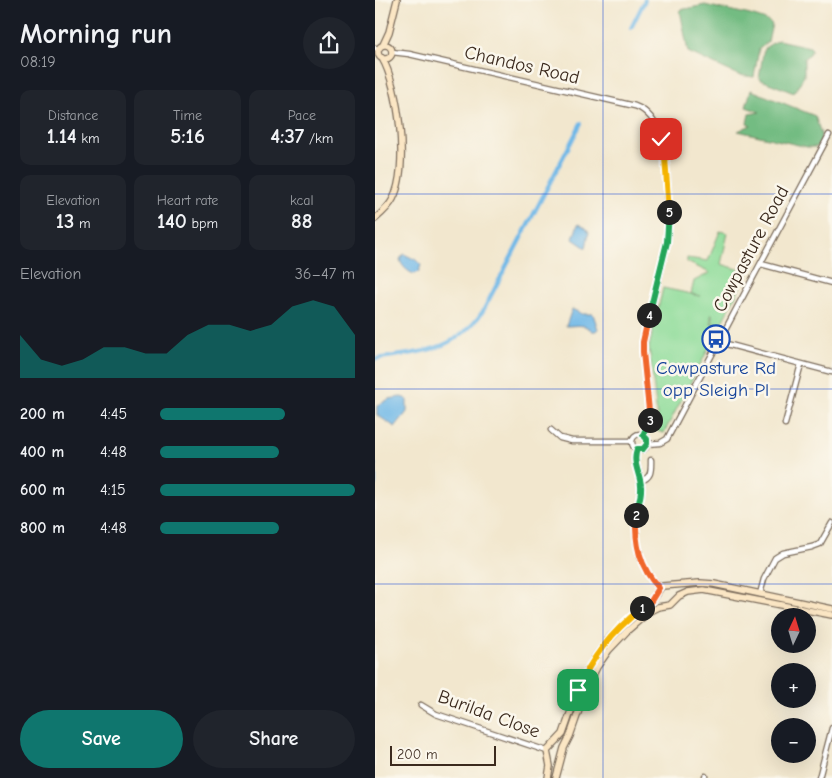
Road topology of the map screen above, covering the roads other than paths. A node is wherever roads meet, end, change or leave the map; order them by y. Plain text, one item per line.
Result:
1 (397, 0) edge
2 (389, 32) junction
3 (379, 47) edge
4 (390, 52) junction
5 (382, 58) junction
6 (388, 68) junction
7 (829, 135) dead end
8 (375, 219) edge
9 (761, 264) junction
10 (832, 283) edge
11 (719, 342) junction
12 (801, 364) junction
13 (832, 372) edge
14 (785, 424) dead end
15 (551, 430) dead end
16 (643, 435) junction
17 (632, 441) junction
18 (647, 444) junction
19 (637, 449) junction
20 (651, 460) dead end
21 (640, 481) junction
22 (832, 523) edge
23 (668, 586) junction
24 (658, 590) junction
25 (760, 594) junction
26 (676, 599) junction
27 (664, 605) junction
28 (832, 609) edge
29 (832, 615) edge
30 (421, 704) dead end
31 (832, 728) edge
32 (552, 745) junction
33 (548, 754) junction
34 (562, 755) junction
35 (548, 778) edge
36 (556, 778) edge
37 (819, 778) edge

1 - 2 main road
2 - 3 main road
2 - 4 main road
3 - 4 main road
3 - 5 main road
4 - 5 main road
4 - 6 main road
4 - 16 street, Chandos Road
5 - 6 main road
6 - 8 main road
7 - 9 street, Cowpasture Road
9 - 10 street
9 - 11 street, Cowpasture Road
11 - 12 street
11 - 18 street, Cowpasture Road
12 - 13 street
12 - 14 street
15 - 17 street
16 - 17 street
16 - 18 street
17 - 19 street
18 - 19 street
19 - 21 street
20 - 21 street
21 - 24 street
22 - 25 street
23 - 24 main road
23 - 25 main road
23 - 26 main road
24 - 27 main road
24 - 32 main road
25 - 28 main road
26 - 27 main road
26 - 29 main road
27 - 34 main road
30 - 33 street, Burilda Close
31 - 37 street
32 - 33 main road
32 - 34 main road
33 - 34 main road
33 - 35 main road
34 - 36 main road

